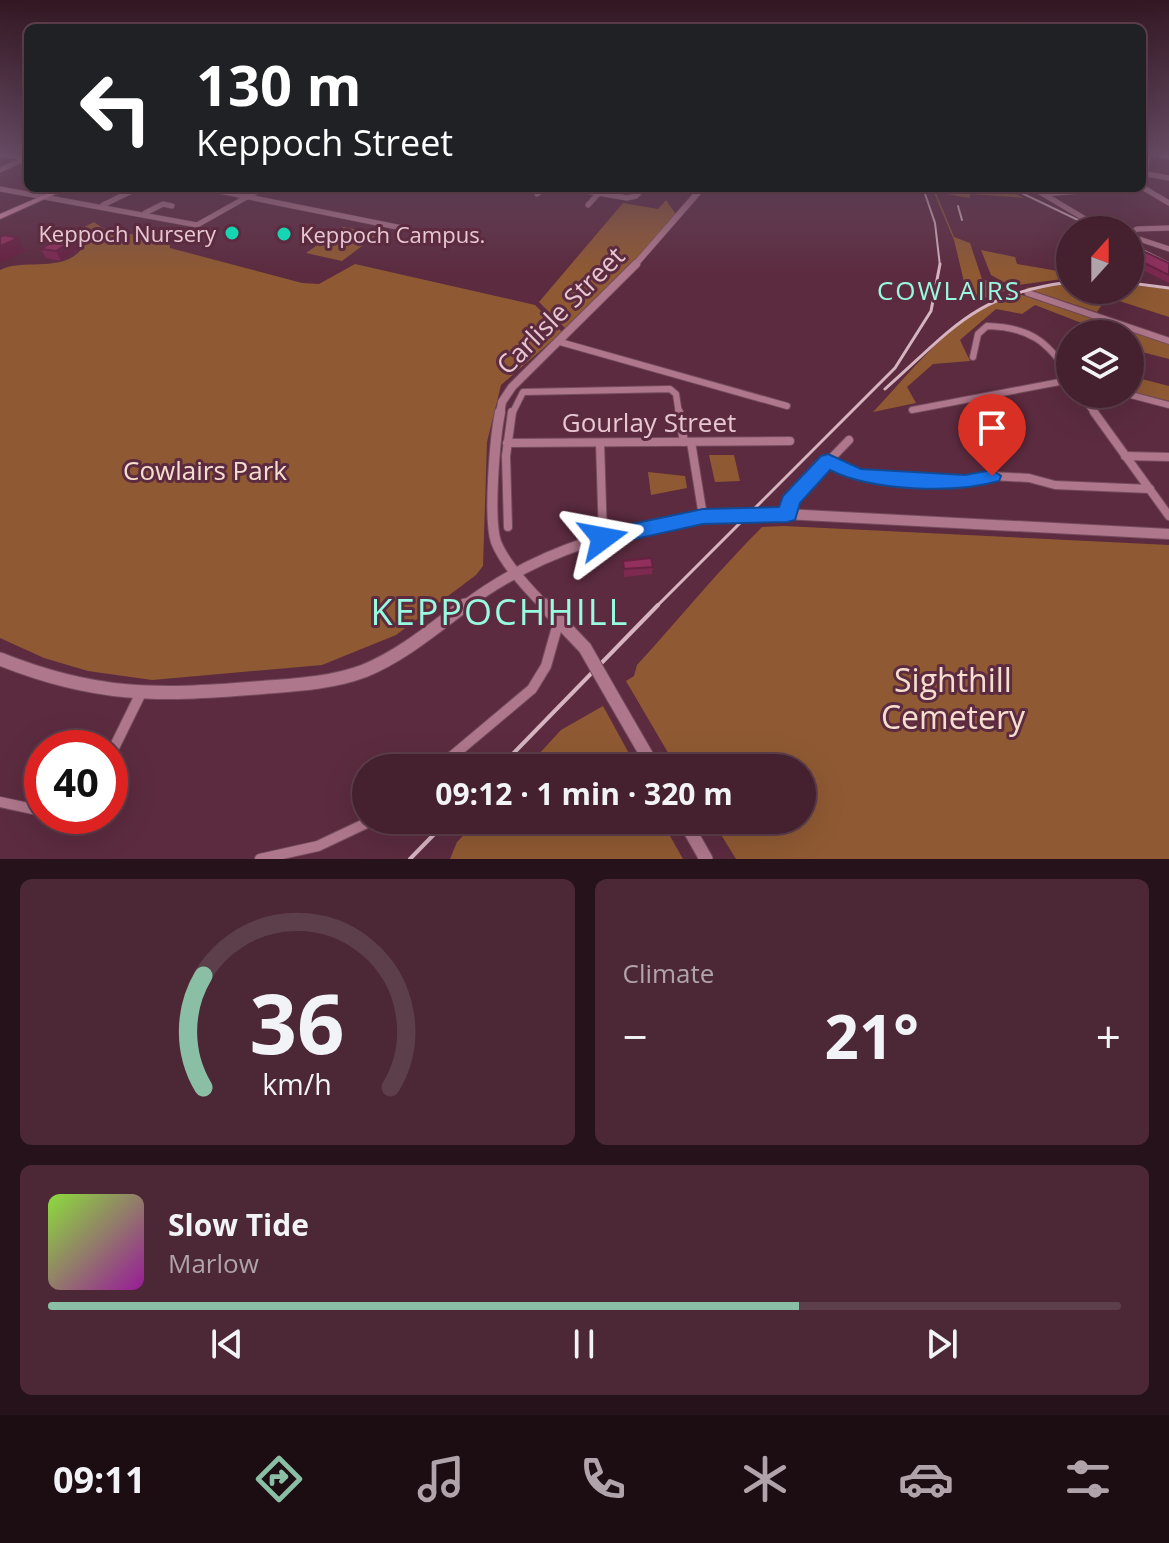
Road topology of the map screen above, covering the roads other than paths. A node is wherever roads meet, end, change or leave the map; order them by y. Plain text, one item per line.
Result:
1 (21, 192) edge
2 (56, 192) edge
3 (130, 192) edge
4 (224, 192) edge
5 (256, 192) edge
6 (594, 192) edge
7 (639, 192) edge
8 (698, 192) edge
9 (1041, 192) edge
10 (1068, 192) edge
11 (1151, 192) edge
12 (599, 193) junction
13 (1045, 194) junction
14 (47, 196) junction
15 (247, 197) junction
16 (1169, 203) edge
17 (588, 205) dead end
18 (101, 206) junction
19 (172, 206) dead end
20 (143, 214) junction
21 (1081, 216) edge
22 (0, 217) edge
23 (1169, 228) edge
24 (407, 229) dead end
25 (1144, 229) edge
26 (1144, 240) edge
27 (1169, 249) edge
28 (1028, 293) dead end
29 (1169, 341) edge
30 (560, 342) junction
31 (1056, 356) edge
32 (973, 357) dead end
33 (1056, 381) edge
34 (1144, 398) edge
35 (1169, 405) edge
36 (787, 406) dead end
37 (1091, 408) edge
38 (912, 410) dead end
39 (790, 441) dead end
40 (848, 441) dead end
41 (688, 442) junction
42 (507, 443) junction
43 (600, 443) junction
44 (1125, 456) junction
45 (1169, 457) edge
46 (828, 461) junction
47 (1150, 489) junction
48 (787, 514) junction
49 (703, 516) junction
50 (1169, 516) edge
51 (508, 527) dead end
52 (1169, 534) edge
53 (603, 538) junction
54 (514, 572) junction
55 (560, 619) junction
56 (0, 659) edge
57 (139, 697) junction
58 (123, 730) edge
59 (455, 754) edge
60 (646, 754) edge
61 (0, 802) edge
62 (24, 807) edge
63 (352, 830) edge
64 (692, 834) edge
65 (260, 859) edge
66 (706, 859) edge

1 - 14 street
2 - 14 main road
3 - 18 street
4 - 15 street
5 - 15 street
6 - 12 street
7 - 12 street
8 - 30 street, Carlisle Street
9 - 13 street
10 - 13 street
11 - 16 street
12 - 17 street
13 - 21 street
14 - 18 street
14 - 22 main road
15 - 20 street
15 - 24 street
18 - 20 street
19 - 20 street
23 - 25 street
26 - 27 street
28 - 29 street
30 - 36 street
30 - 54 street, Carlisle Street
31 - 32 street
33 - 38 street
34 - 35 street
37 - 44 street
39 - 41 street, Gourlay Street
40 - 46 street
41 - 42 street, Carlisle Street
41 - 43 street, Gourlay Street
41 - 49 street
42 - 43 street, Gourlay Street
42 - 51 street, Carlisle Street
43 - 53 street
44 - 45 street
44 - 47 street
46 - 47 street
46 - 48 street
47 - 50 street
48 - 49 street, bridge
48 - 52 street
49 - 53 street
53 - 54 street
54 - 55 street, Carlisle Street
54 - 57 street
55 - 59 street
55 - 60 street, Carlisle Street, bridge
56 - 57 street
57 - 58 street
61 - 62 street
63 - 65 street
64 - 66 street

